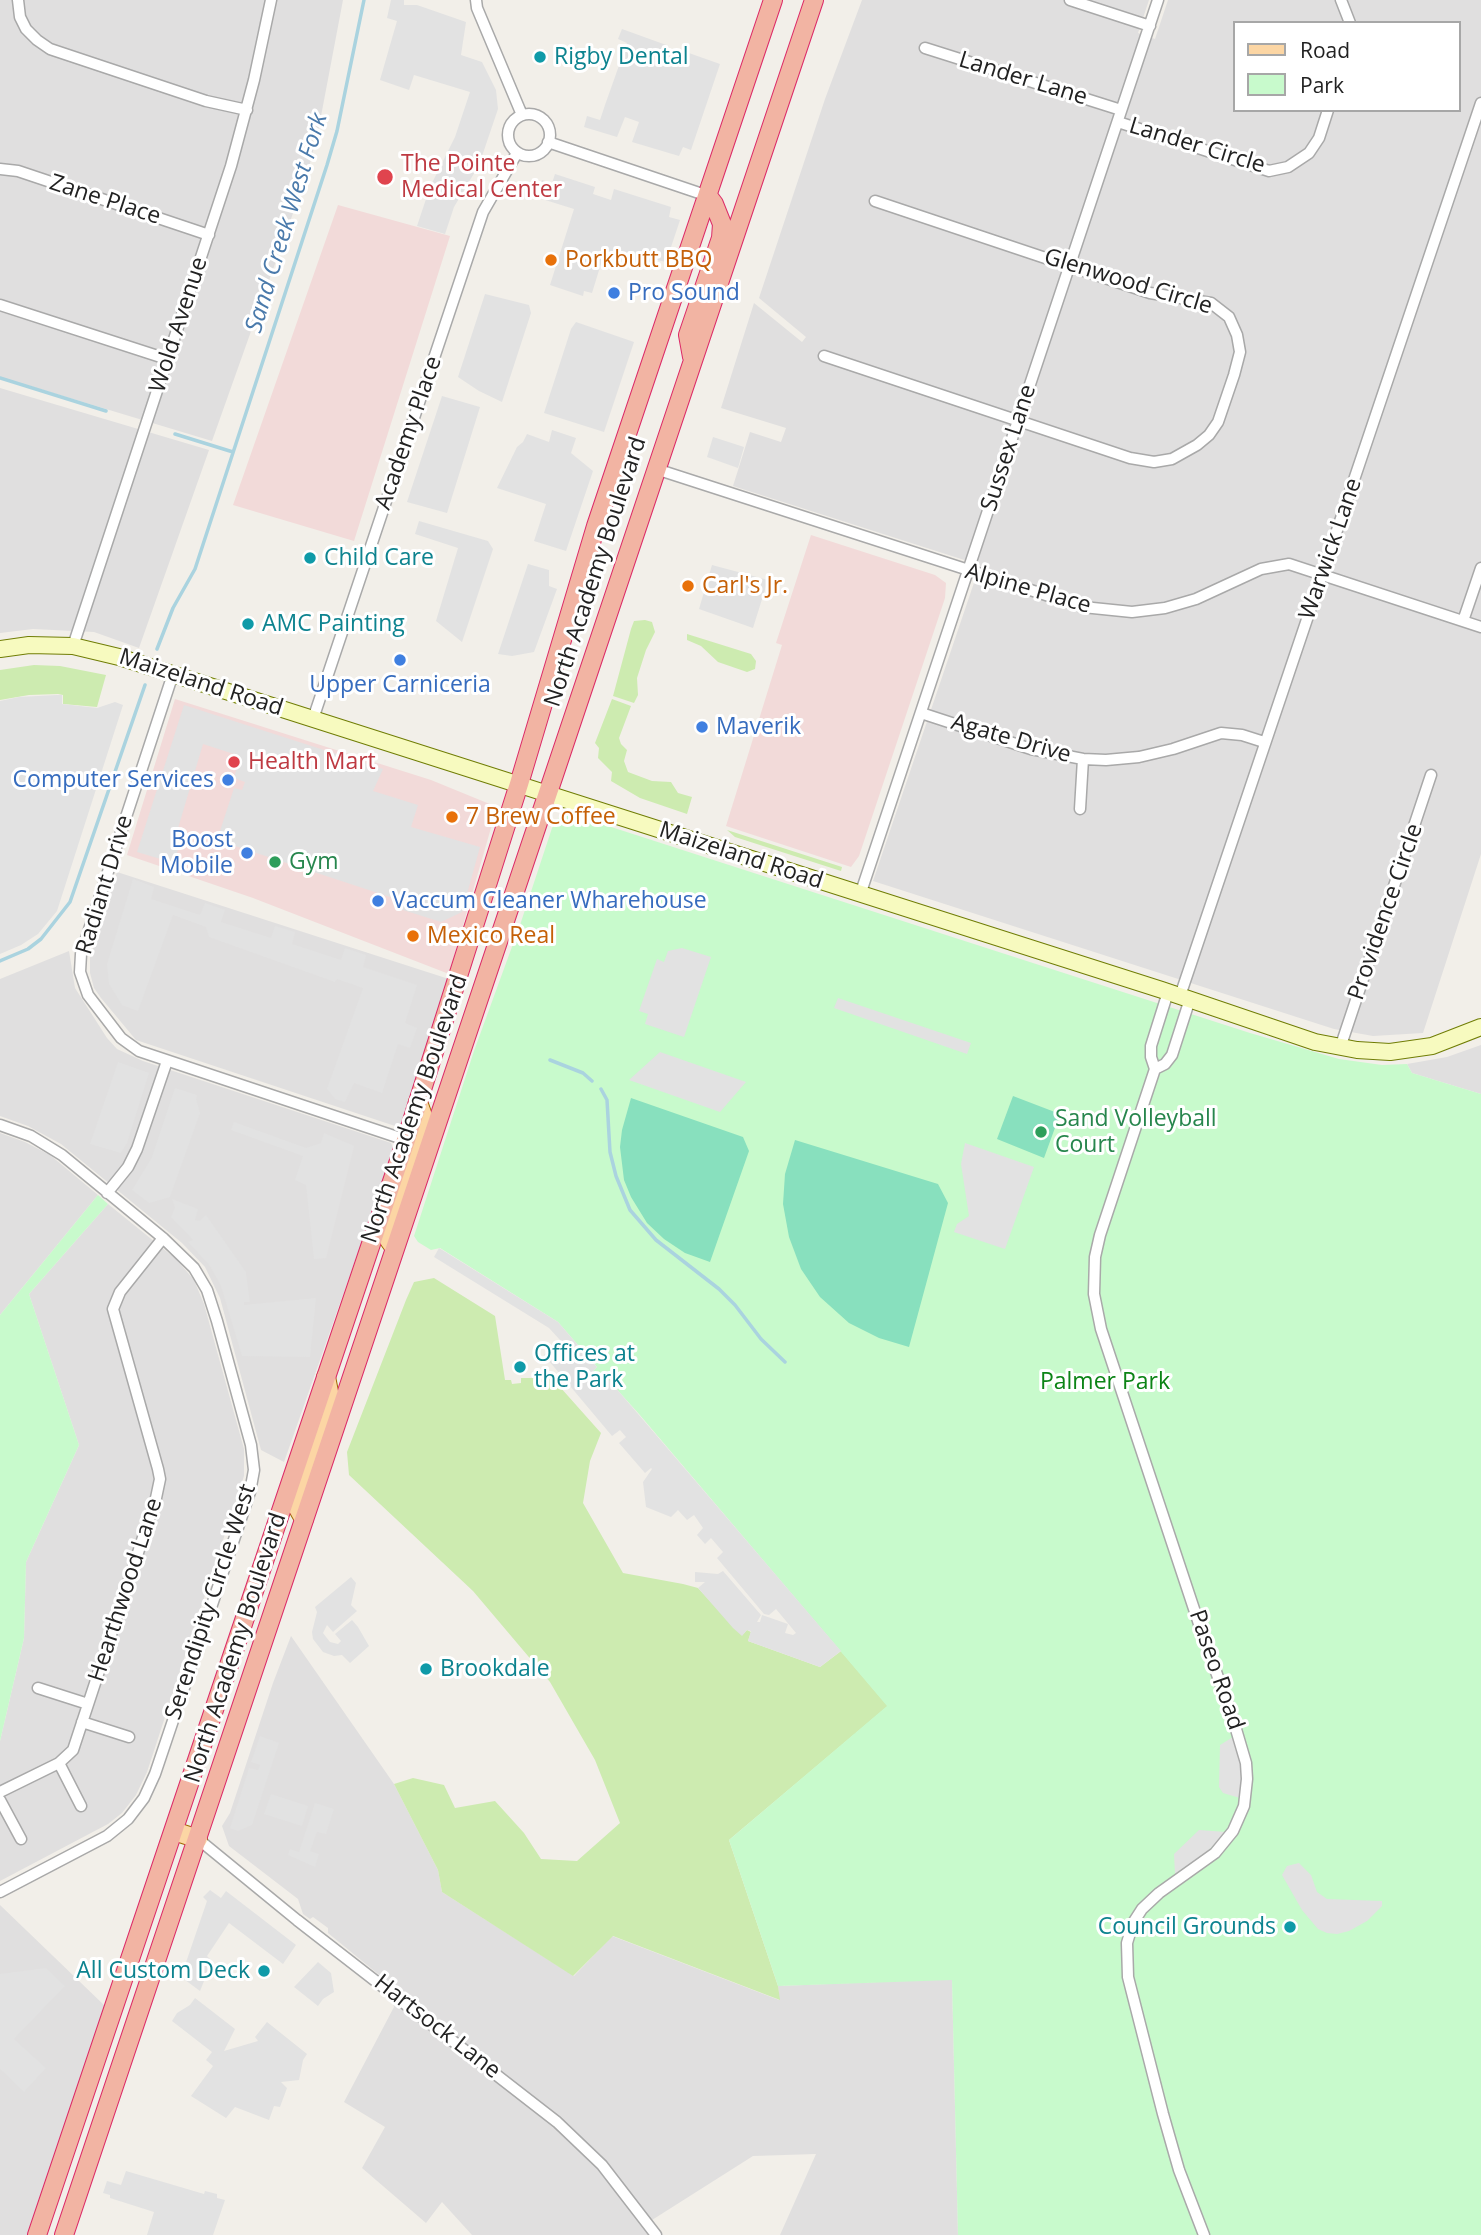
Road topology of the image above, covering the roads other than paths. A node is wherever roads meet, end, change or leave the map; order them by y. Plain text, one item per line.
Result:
1 (18, 0) edge
2 (271, 0) edge
3 (476, 0) edge
4 (774, 0) edge
5 (814, 0) edge
6 (1070, 0) edge
7 (1158, 0) edge
8 (1341, 0) edge
9 (1087, 3) edge
10 (1349, 21) edge
11 (1150, 26) junction
12 (925, 48) dead end
13 (1481, 103) edge
14 (247, 110) junction
15 (1121, 110) junction
16 (1327, 112) edge
17 (522, 115) junction
18 (1118, 122) junction
19 (548, 142) junction
20 (517, 153) junction
21 (0, 169) edge
22 (708, 196) junction
23 (875, 201) dead end
24 (209, 235) junction
25 (1070, 266) junction
26 (0, 305) edge
27 (824, 356) dead end
28 (167, 359) junction
29 (693, 360) junction
30 (1019, 420) junction
31 (656, 469) junction
32 (1481, 568) edge
33 (968, 572) junction
34 (1323, 574) junction
35 (1463, 621) junction
36 (1481, 627) edge
37 (73, 646) junction
38 (0, 649) edge
39 (173, 674) junction
40 (921, 713) junction
41 (313, 719) junction
42 (1265, 742) junction
43 (1083, 759) junction
44 (1431, 775) dead end
45 (519, 784) junction
46 (548, 792) junction
47 (1080, 809) dead end
48 (860, 895) junction
49 (1180, 995) junction
50 (1481, 1027) edge
51 (1340, 1048) junction
52 (167, 1060) junction
53 (1155, 1069) junction
54 (418, 1102) junction
55 (0, 1125) edge
56 (406, 1140) junction
57 (107, 1193) junction
58 (163, 1238) junction
59 (394, 1247) junction
60 (326, 1377) junction
61 (304, 1519) junction
62 (37, 1688) dead end
63 (88, 1704) junction
64 (82, 1722) junction
65 (129, 1737) dead end
66 (59, 1763) junction
67 (0, 1792) edge
68 (0, 1800) edge
69 (81, 1806) dead end
70 (174, 1831) junction
71 (21, 1839) dead end
72 (198, 1839) junction
73 (0, 1892) edge
74 (37, 2235) edge
75 (64, 2235) edge
76 (656, 2235) edge
77 (1204, 2235) edge

1 - 14 street
2 - 14 street, Wold Avenue
3 - 17 street
4 - 22 highway, North Academy Boulevard
5 - 29 highway, North Academy Boulevard
6 - 9 street
7 - 11 street, Sussex Lane
8 - 10 street
9 - 11 street
11 - 15 street, Sussex Lane
12 - 15 street, Lander Lane
13 - 34 street, Warwick Lane
14 - 24 street, Wold Avenue
15 - 18 street, Sussex Lane
16 - 18 street, Lander Circle
17 - 19 street
17 - 20 street
18 - 25 street, Sussex Lane
19 - 20 street
19 - 22 street
20 - 41 street, Academy Place
21 - 24 street, Zane Place
22 - 29 highway
22 - 45 highway, North Academy Boulevard
23 - 25 street, Glenwood Circle
24 - 28 street, Wold Avenue
25 - 30 street, Sussex Lane
25 - 30 street, Glenwood Circle
26 - 28 street
27 - 30 street, Glenwood Circle
28 - 37 street, Wold Avenue
29 - 31 highway, North Academy Boulevard
30 - 33 street, Sussex Lane
31 - 33 street, Alpine Place
31 - 46 highway, North Academy Boulevard
32 - 35 street
33 - 34 street, Alpine Place
33 - 40 street, Sussex Lane
34 - 35 street, Alpine Place
34 - 42 street, Warwick Lane
35 - 36 street, Alpine Place
37 - 38 main road, Maizeland Road
37 - 39 main road, Maizeland Road
39 - 41 main road, Maizeland Road
39 - 52 street, Radiant Drive
40 - 43 street, Agate Drive
40 - 48 street, Sussex Lane
41 - 45 main road, Maizeland Road
42 - 43 street, Agate Drive
42 - 49 street, Warwick Lane
43 - 47 street
44 - 51 street, Providence Circle
45 - 46 main road, Maizeland Road
45 - 54 highway, North Academy Boulevard
46 - 48 main road, Maizeland Road
46 - 59 highway, North Academy Boulevard
48 - 49 main road, Maizeland Road
49 - 51 main road, Maizeland Road
49 - 53 street, Paseo Road
49 - 53 street, Paseo Road
50 - 51 main road, Maizeland Road
52 - 56 street, Radiant Drive
52 - 57 street
53 - 77 street, Paseo Road
54 - 56 highway, North Academy Boulevard
54 - 59 main road
55 - 57 street, Serendipity Circle West
56 - 60 highway, North Academy Boulevard
57 - 58 street, Serendipity Circle West
58 - 63 street, Hearthwood Lane
58 - 73 street, Serendipity Circle West
59 - 61 highway, North Academy Boulevard
60 - 61 main road
60 - 70 highway, North Academy Boulevard
61 - 72 highway, North Academy Boulevard
62 - 63 street
63 - 64 street, Hearthwood Lane
64 - 65 street
64 - 66 street, Hearthwood Lane
66 - 67 street
66 - 69 street
68 - 71 street
70 - 72 main road
70 - 74 highway, North Academy Boulevard
72 - 75 highway, North Academy Boulevard
72 - 76 street, Hartsock Lane

